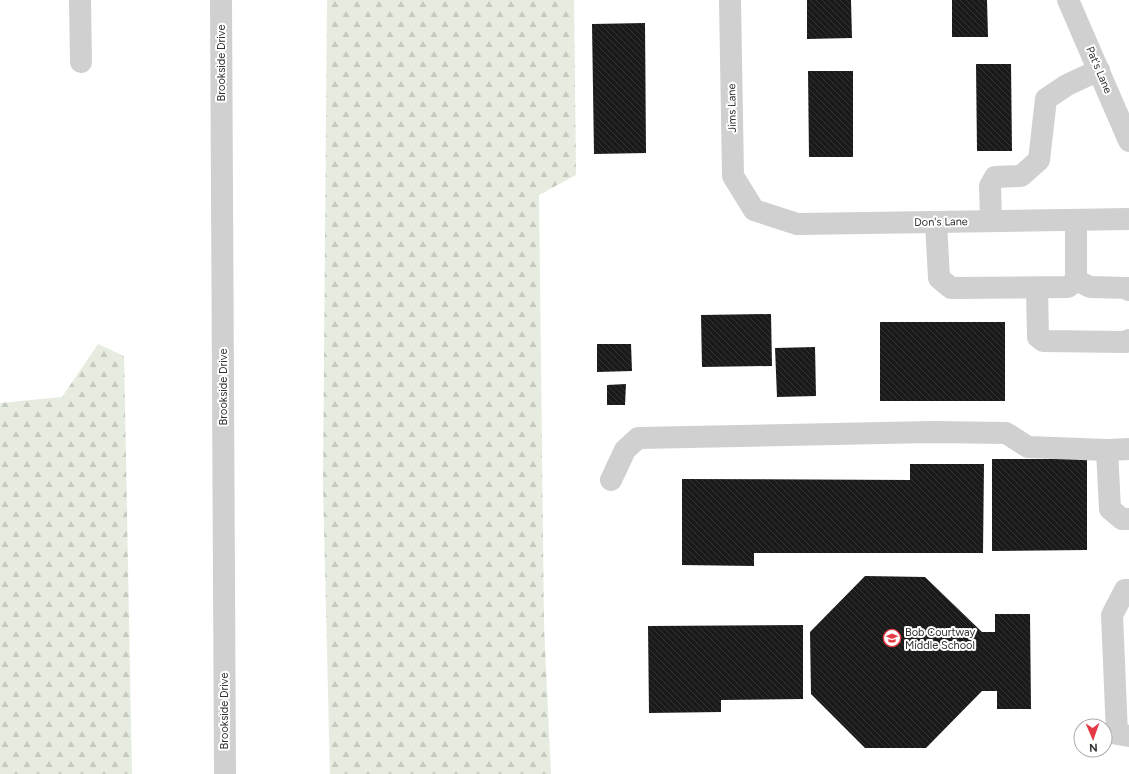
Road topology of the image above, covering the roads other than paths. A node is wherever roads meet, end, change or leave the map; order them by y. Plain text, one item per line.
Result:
1 (80, 0) edge
2 (220, 0) edge
3 (730, 0) edge
4 (1068, 0) edge
5 (81, 62) dead end
6 (1099, 70) junction
7 (1129, 141) edge
8 (754, 210) joint
9 (1129, 219) edge
10 (1076, 220) junction
11 (991, 221) junction
12 (936, 222) junction
13 (1076, 280) junction
14 (1037, 288) junction
15 (1129, 290) edge
16 (1129, 340) edge
17 (1129, 449) edge
18 (1107, 450) junction
19 (611, 480) dead end
20 (1129, 519) edge
21 (1129, 590) edge
22 (1129, 736) edge
23 (225, 774) edge

1 - 5 street
2 - 23 street, Brookside Drive
3 - 8 street, Jims Lane
4 - 6 street, Pat's Lane
6 - 7 street, Pat's Lane
6 - 11 street
8 - 12 street, Don's Lane
9 - 10 street, Don's Lane
10 - 11 street, Don's Lane
10 - 13 street
11 - 12 street, Don's Lane
12 - 14 street
13 - 14 street
13 - 15 street
14 - 16 street
17 - 18 street
18 - 19 street
18 - 20 street
21 - 22 street

